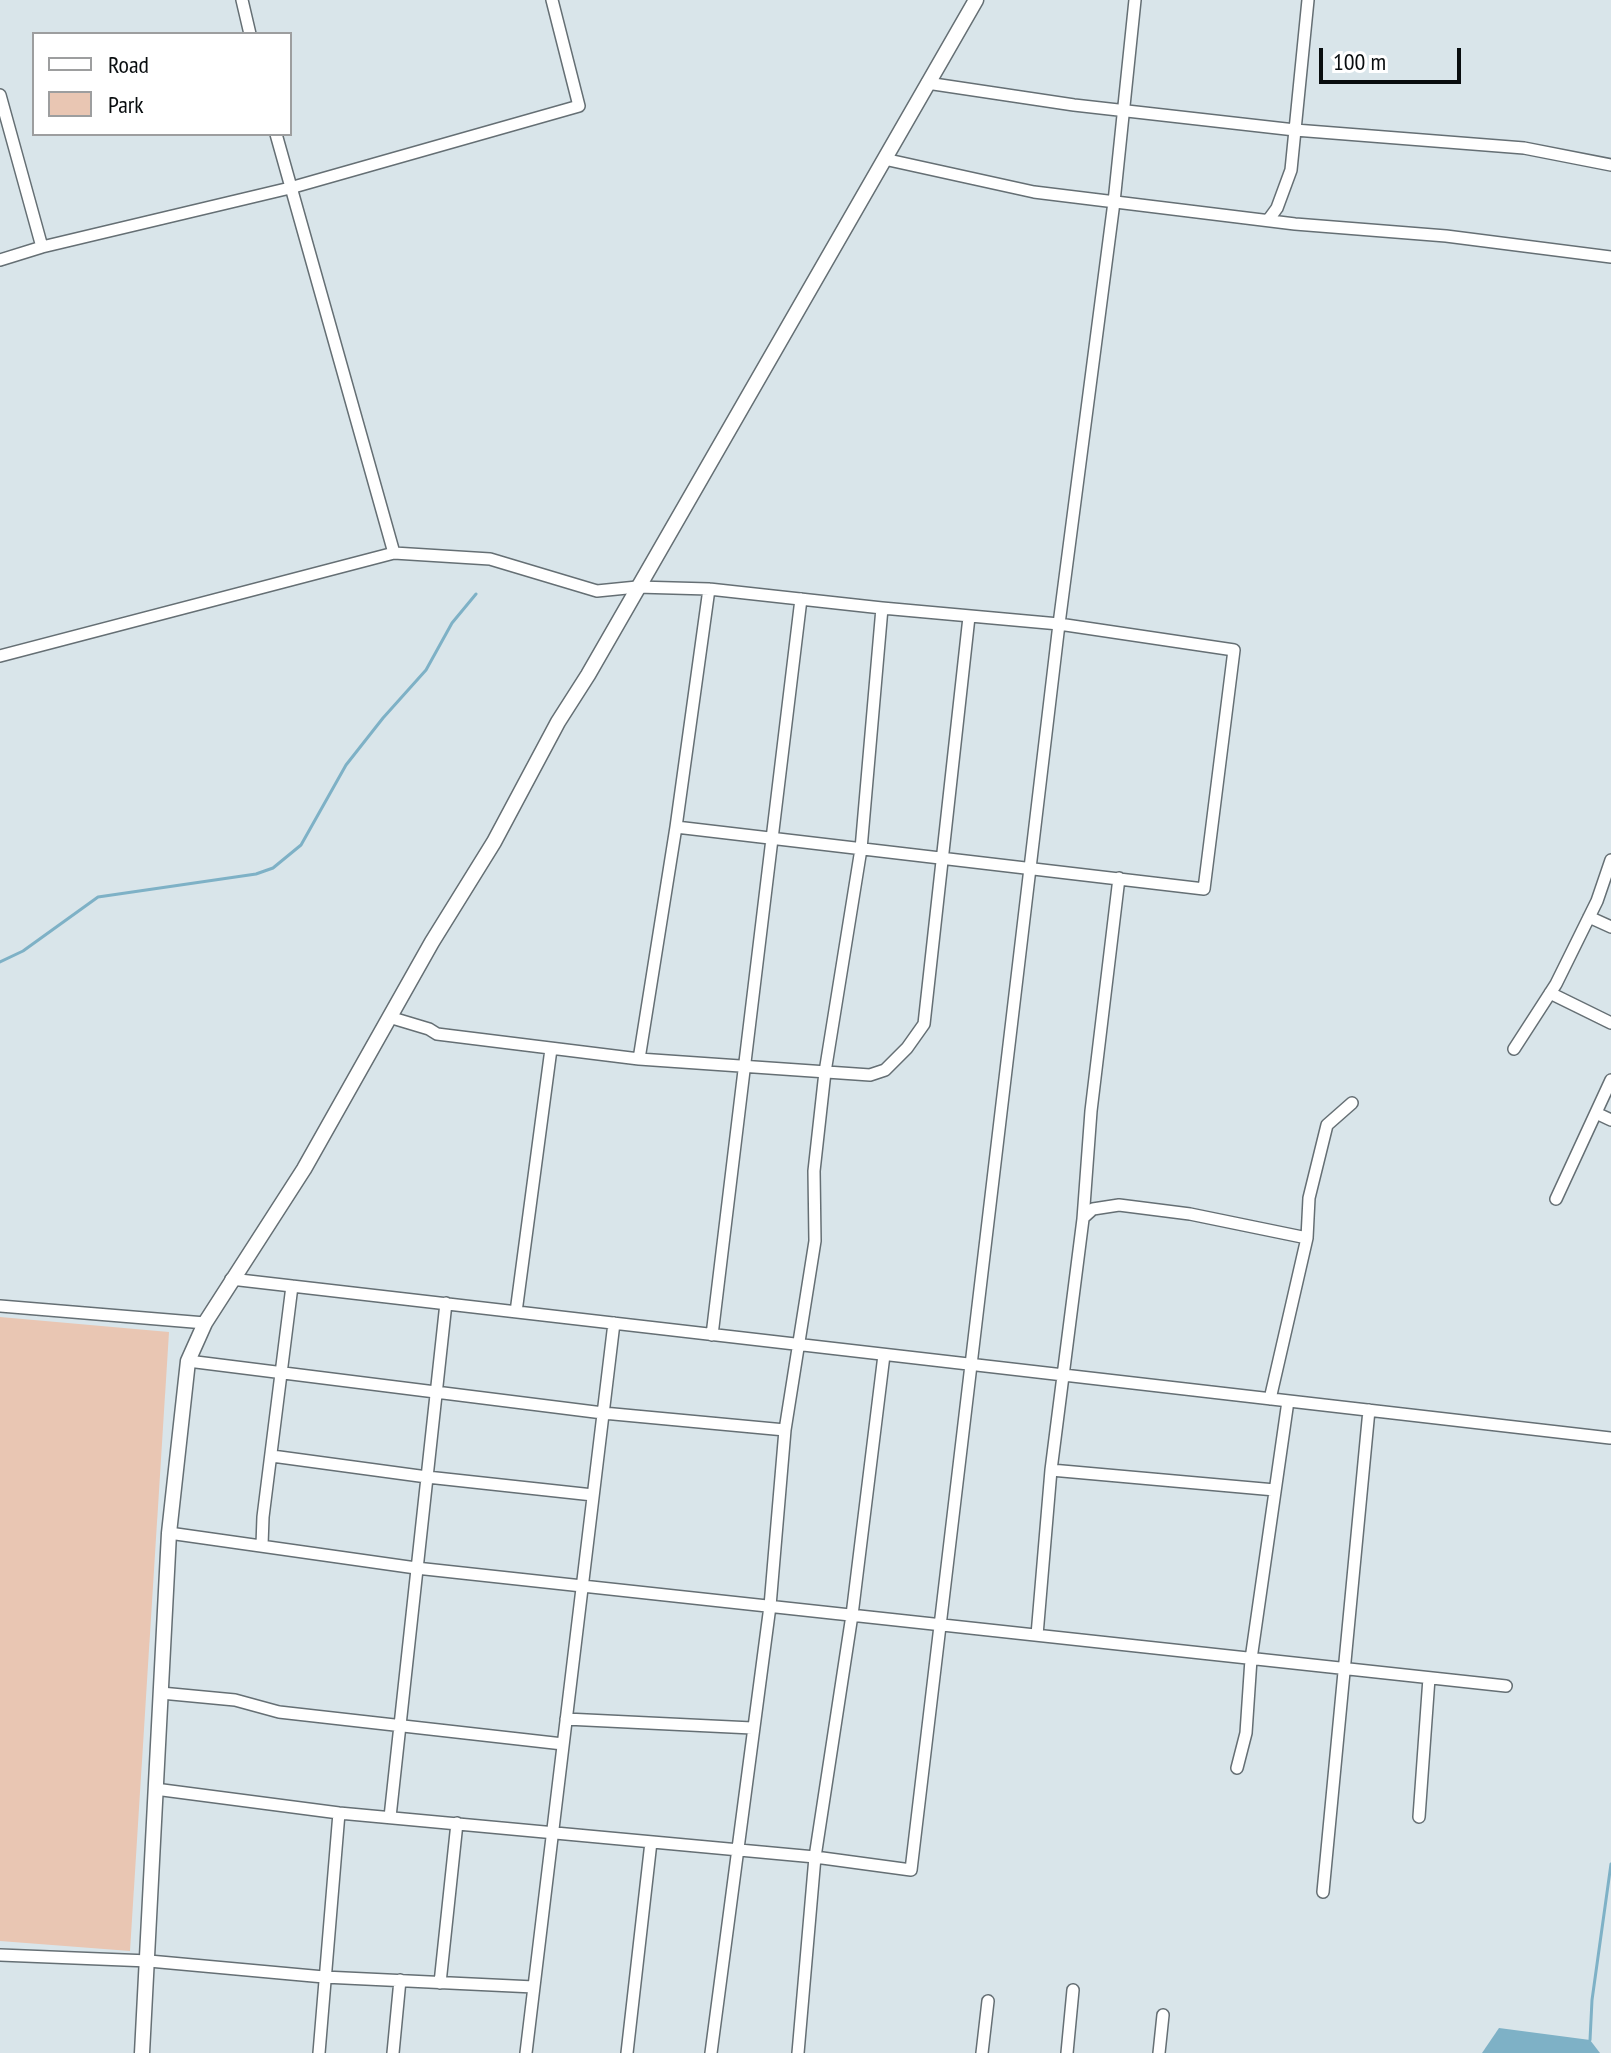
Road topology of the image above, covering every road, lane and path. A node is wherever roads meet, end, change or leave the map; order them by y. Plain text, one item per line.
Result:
1 (242, 0) edge
2 (552, 0) edge
3 (976, 0) edge
4 (1135, 0) edge
5 (1308, 0) edge
6 (250, 32) edge
7 (927, 83) junction
8 (0, 95) edge
9 (1124, 109) junction
10 (1295, 130) junction
11 (277, 136) edge
12 (884, 159) junction
13 (1611, 165) edge
14 (290, 188) junction
15 (1114, 202) junction
16 (1269, 219) junction
17 (42, 247) junction
18 (1611, 257) edge
19 (0, 260) edge
20 (394, 553) junction
21 (637, 587) junction
22 (709, 589) junction
23 (801, 599) junction
24 (882, 608) junction
25 (969, 617) junction
26 (1059, 624) junction
27 (0, 656) edge
28 (676, 827) junction
29 (770, 840) junction
30 (861, 849) junction
31 (942, 858) junction
32 (1611, 860) edge
33 (1030, 869) junction
34 (1119, 878) junction
35 (1589, 917) junction
36 (1611, 927) edge
37 (1550, 993) junction
38 (389, 1017) junction
39 (1611, 1023) edge
40 (551, 1049) junction
41 (1514, 1049) dead end
42 (639, 1059) junction
43 (745, 1068) junction
44 (825, 1072) junction
45 (1611, 1080) edge
46 (1352, 1103) dead end
47 (1596, 1113) junction
48 (1611, 1120) edge
49 (1556, 1199) dead end
50 (1083, 1219) junction
51 (1307, 1238) junction
52 (231, 1279) junction
53 (292, 1286) junction
54 (446, 1303) junction
55 (0, 1306) edge
56 (516, 1312) junction
57 (205, 1323) junction
58 (614, 1323) junction
59 (712, 1335) junction
60 (799, 1345) junction
61 (884, 1355) junction
62 (188, 1361) junction
63 (972, 1365) junction
64 (280, 1374) junction
65 (1062, 1375) junction
66 (437, 1392) junction
67 (1270, 1399) junction
68 (1288, 1401) junction
69 (1369, 1410) junction
70 (603, 1413) junction
71 (785, 1430) junction
72 (1610, 1438) edge
73 (272, 1456) junction
74 (1051, 1470) junction
75 (427, 1477) junction
76 (1275, 1490) junction
77 (593, 1495) junction
78 (169, 1533) junction
79 (262, 1545) junction
80 (416, 1568) junction
81 (582, 1586) junction
82 (770, 1606) junction
83 (852, 1615) junction
84 (941, 1624) junction
85 (1037, 1635) junction
86 (1251, 1659) junction
87 (1344, 1669) junction
88 (1429, 1678) junction
89 (1506, 1686) dead end
90 (161, 1693) junction
91 (566, 1719) junction
92 (400, 1726) junction
93 (752, 1728) junction
94 (563, 1744) junction
95 (1237, 1768) dead end
96 (155, 1789) junction
97 (339, 1813) junction
98 (390, 1817) junction
99 (1419, 1817) dead end
100 (457, 1823) junction
101 (553, 1832) junction
102 (651, 1842) junction
103 (739, 1850) junction
104 (815, 1857) junction
105 (1323, 1892) dead end
106 (0, 1955) edge
107 (149, 1961) junction
108 (324, 1977) junction
109 (400, 1980) junction
110 (440, 1983) junction
111 (534, 1987) junction
112 (1073, 1990) dead end
113 (988, 2001) dead end
114 (1163, 2015) dead end
115 (142, 2053) edge
116 (319, 2053) edge
117 (393, 2053) edge
118 (526, 2053) edge
119 (627, 2053) edge
120 (711, 2053) edge
121 (798, 2053) edge
122 (982, 2053) edge
123 (1067, 2053) edge
124 (1159, 2053) edge

1 - 6 street
2 - 14 street
3 - 7 street
4 - 9 street
5 - 10 street
7 - 9 street
7 - 12 street
8 - 17 street
9 - 10 street
9 - 15 street
10 - 13 street
10 - 16 street
11 - 14 street
12 - 15 street
12 - 21 street
14 - 17 street
14 - 20 street
15 - 16 street
15 - 26 street
16 - 18 street
17 - 19 street
20 - 21 street
20 - 27 street
21 - 22 street
21 - 38 street
22 - 23 street
22 - 28 street
23 - 24 street
23 - 29 street
24 - 25 street
24 - 30 street
25 - 26 street
25 - 31 street
26 - 33 street
26 - 34 street
28 - 29 street
28 - 42 street
29 - 30 street
29 - 43 street
30 - 31 street
30 - 44 street
31 - 33 street
31 - 44 street
32 - 35 street
33 - 34 street
33 - 63 street
34 - 50 street
35 - 36 street
35 - 37 street
37 - 39 street
37 - 41 street
38 - 40 street
38 - 52 street
40 - 42 street
40 - 56 street
42 - 43 street
43 - 44 street
43 - 59 street
44 - 60 street
45 - 47 street
46 - 51 street
47 - 48 street
47 - 49 street
50 - 51 street
50 - 65 street
51 - 67 street
52 - 53 street
52 - 57 street
53 - 54 street
53 - 64 street
54 - 56 street
54 - 66 street
55 - 57 street
56 - 58 street
57 - 62 street
58 - 59 street
58 - 70 street
59 - 60 street
60 - 61 street
60 - 71 street
61 - 63 street
61 - 83 street
62 - 64 street
62 - 78 street
63 - 65 street
63 - 84 street
64 - 66 street
64 - 73 street
65 - 67 street
65 - 74 street
66 - 70 street
66 - 75 street
67 - 68 street
68 - 69 street
68 - 76 street
69 - 72 street
69 - 87 street
70 - 71 street
70 - 77 street
71 - 82 street
73 - 75 street
73 - 79 street
74 - 76 street
74 - 85 street
75 - 77 street
75 - 80 street
76 - 86 street
77 - 81 street
78 - 79 street
78 - 90 street
79 - 80 street
80 - 81 street
80 - 92 street
81 - 82 street
81 - 91 street
82 - 83 street
82 - 93 street
83 - 84 street
83 - 104 street
84 - 85 street
84 - 104 street
85 - 86 street
86 - 87 street
86 - 95 street
87 - 88 street
87 - 105 street
88 - 89 street
88 - 99 street
90 - 92 street
90 - 96 street
91 - 93 street
91 - 94 street
92 - 94 street
92 - 98 street
93 - 103 street
94 - 101 street
96 - 97 street
96 - 107 street
97 - 98 street
97 - 108 street
98 - 100 street
100 - 101 street
100 - 110 street
101 - 102 street
101 - 111 street
102 - 103 street
102 - 119 street
103 - 104 street
103 - 120 street
104 - 121 street
106 - 107 street
107 - 108 street
107 - 115 street
108 - 109 street
108 - 116 street
109 - 110 street
109 - 117 street
110 - 111 street
111 - 118 street
112 - 123 street
113 - 122 street
114 - 124 street

